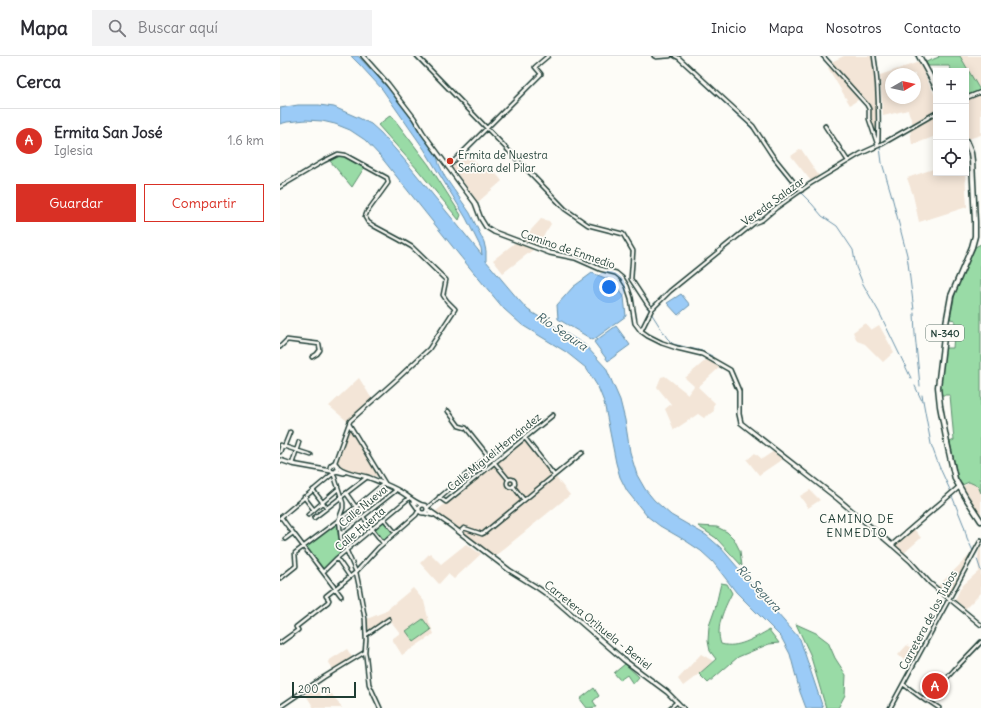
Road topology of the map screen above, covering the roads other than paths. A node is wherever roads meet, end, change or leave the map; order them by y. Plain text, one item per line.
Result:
1 (363, 56) edge
2 (417, 56) edge
3 (548, 56) edge
4 (654, 56) edge
5 (670, 56) edge
6 (675, 56) edge
7 (823, 56) edge
8 (874, 56) edge
9 (919, 56) edge
10 (933, 82) edge
11 (981, 92) edge
12 (969, 97) edge
13 (933, 115) edge
14 (825, 126) dead end
15 (487, 129) junction
16 (878, 146) junction
17 (969, 148) edge
18 (848, 161) junction
19 (448, 167) junction
20 (391, 174) dead end
21 (387, 178) junction
22 (280, 187) edge
23 (802, 190) junction
24 (652, 310) junction
25 (641, 330) junction
26 (280, 347) edge
27 (312, 357) dead end
28 (448, 411) dead end
29 (553, 415) dead end
30 (349, 424) junction
31 (290, 432) dead end
32 (525, 438) junction
33 (299, 442) dead end
34 (502, 445) dead end
35 (282, 446) edge
36 (296, 451) junction
37 (280, 452) edge
38 (582, 452) dead end
39 (311, 455) dead end
40 (487, 457) junction
41 (280, 460) edge
42 (494, 462) junction
43 (292, 464) junction
44 (333, 464) junction
45 (337, 466) junction
46 (322, 468) junction
47 (333, 473) junction
48 (554, 475) junction
49 (366, 478) junction
50 (383, 478) junction
51 (508, 480) junction
52 (381, 483) junction
53 (386, 485) junction
54 (513, 486) junction
55 (959, 487) junction
56 (313, 490) junction
57 (338, 490) junction
58 (396, 490) junction
59 (346, 493) junction
60 (304, 497) junction
61 (340, 497) junction
62 (439, 497) junction
63 (408, 499) junction
64 (524, 500) junction
65 (322, 503) junction
66 (422, 505) junction
67 (356, 507) junction
68 (327, 508) junction
69 (427, 508) junction
70 (314, 510) junction
71 (358, 510) dead end
72 (420, 511) junction
73 (308, 515) dead end
74 (280, 517) edge
75 (363, 517) junction
76 (314, 518) dead end
77 (384, 519) junction
78 (339, 520) junction
79 (981, 521) edge
80 (373, 529) junction
81 (395, 532) junction
82 (460, 532) junction
83 (293, 533) junction
84 (340, 534) junction
85 (285, 540) dead end
86 (981, 540) edge
87 (383, 543) junction
88 (892, 544) junction
89 (303, 546) junction
90 (346, 551) junction
91 (337, 558) junction
92 (498, 561) junction
93 (323, 572) junction
94 (356, 572) junction
95 (350, 577) junction
96 (281, 578) dead end
97 (336, 588) junction
98 (341, 596) dead end
99 (949, 599) junction
100 (389, 619) dead end
101 (981, 625) edge
102 (366, 635) junction
103 (981, 642) edge
104 (280, 643) edge
105 (365, 652) junction
106 (903, 684) junction
107 (928, 700) junction
108 (677, 702) junction
109 (280, 707) edge
110 (380, 708) edge
111 (670, 708) edge
112 (683, 708) edge
113 (890, 708) edge
114 (939, 708) edge

1 - 19 main road, Camino de Enmedio
2 - 15 street
3 - 15 street
4 - 5 street
6 - 23 street
7 - 16 street
8 - 16 street
9 - 10 highway
11 - 12 street
13 - 16 street, Vereda Salazar
14 - 18 street
15 - 19 street
15 - 24 street
16 - 18 street, Vereda Salazar
17 - 55 highway, N-340
18 - 23 street, Vereda Salazar
19 - 25 main road, Camino de Enmedio
20 - 21 street
21 - 22 street
21 - 30 street
23 - 24 street, Vereda Salazar
24 - 25 street, Vereda Salazar
25 - 88 main road
26 - 27 street
28 - 40 street
29 - 32 street, Calle Miguel Hernández
30 - 44 street
30 - 50 street
31 - 35 street
32 - 42 street, Calle Miguel Hernández
32 - 48 street
33 - 36 street
34 - 40 street
35 - 36 street
35 - 37 street
36 - 39 street
36 - 43 street
38 - 48 street
40 - 62 street
41 - 43 main road, Carretera Orihuela - Beniel
42 - 51 street
42 - 62 street, Calle Miguel Hernández
43 - 46 main road, Carretera Orihuela - Beniel
44 - 45 main road, Carretera Orihuela - Beniel
44 - 46 main road, Carretera Orihuela - Beniel
44 - 47 main road
45 - 47 main road
45 - 52 main road, Carretera Orihuela - Beniel
46 - 47 main road, Carretera Orihuela - Beniel
47 - 49 main road, Carretera Orihuela - Beniel
47 - 56 street
47 - 57 street
48 - 64 street
49 - 52 main road, Carretera Orihuela - Beniel
49 - 59 street
50 - 52 street
50 - 53 street
51 - 54 street
51 - 54 street
52 - 53 main road, Carretera Orihuela - Beniel
52 - 58 main road, Carretera Orihuela - Beniel
52 - 67 street
53 - 66 main road, Carretera Orihuela - Beniel
54 - 64 street
55 - 79 highway, N-340
55 - 88 main road
56 - 60 street
56 - 65 street
57 - 61 street
57 - 65 street
58 - 63 main road, Carretera Orihuela - Beniel
58 - 75 street, Calle Nueva
59 - 61 street
59 - 67 street
60 - 70 street
60 - 74 street
61 - 68 street
61 - 78 street
62 - 69 street, Calle Miguel Hernández
63 - 72 main road, Carretera Orihuela - Beniel
63 - 77 street, Calle Huerta
64 - 82 street
65 - 68 street
65 - 70 street
66 - 69 main road, Carretera Orihuela - Beniel
66 - 72 main road
67 - 71 street
67 - 78 street
68 - 76 street
69 - 72 main road
69 - 82 main road, Carretera Orihuela - Beniel
70 - 73 street
72 - 81 street
72 - 92 main road, Carretera Orihuela - Beniel
74 - 83 street
75 - 80 street
75 - 84 street, Calle Nueva
77 - 80 street, Calle Huerta
77 - 81 street
78 - 84 street
78 - 89 street
80 - 87 street
80 - 90 street, Calle Huerta
81 - 87 street
82 - 92 main road, Carretera Orihuela - Beniel
83 - 85 street
83 - 89 street
84 - 90 street
86 - 99 street, Carretera de los Tubos
87 - 94 street
88 - 99 street
89 - 93 street
89 - 96 street
90 - 91 street, Calle Huerta
90 - 94 street
91 - 93 street, Calle Huerta
91 - 95 street
92 - 108 main road, Carretera Orihuela - Beniel
93 - 97 street
94 - 95 street
94 - 102 street
95 - 97 street
97 - 98 street
97 - 104 street
99 - 101 street
99 - 106 street, Carretera de los Tubos
100 - 102 street
102 - 105 street
103 - 107 street
105 - 109 street
105 - 110 street
106 - 107 street
106 - 113 street, Carretera de los Tubos
107 - 114 street
108 - 111 street
108 - 112 main road, Carretera Orihuela - Beniel

